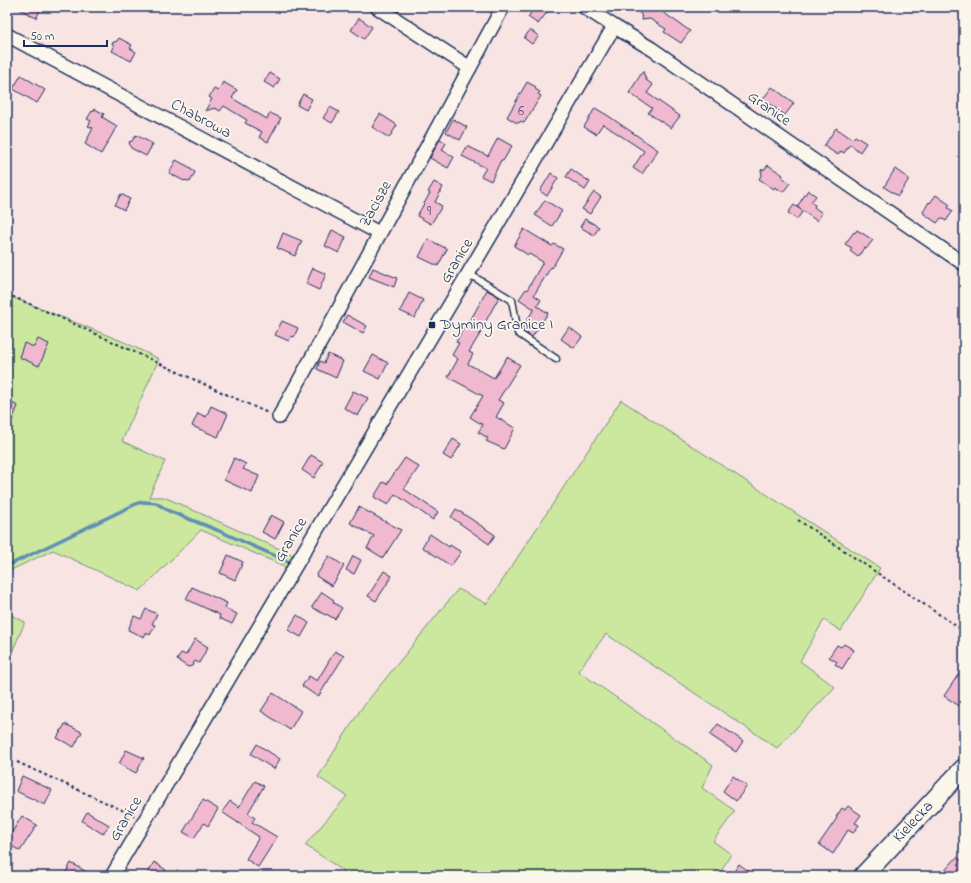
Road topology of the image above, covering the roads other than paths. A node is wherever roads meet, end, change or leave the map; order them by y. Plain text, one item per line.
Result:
1 (377, 7) edge
2 (503, 7) edge
3 (584, 7) edge
4 (615, 27) junction
5 (7, 35) edge
6 (470, 68) junction
7 (379, 233) junction
8 (964, 264) edge
9 (469, 274) junction
10 (556, 359) dead end
11 (278, 417) road end
12 (964, 768) edge
13 (112, 876) edge
14 (863, 876) edge

1 - 6 street
2 - 6 street, Zacisze
3 - 4 street
4 - 8 street, Granice
4 - 9 street, Granice
5 - 7 street, Chabrowa
6 - 7 street, Zacisze
7 - 11 street, Zacisze
9 - 10 lane
9 - 13 street, Granice
12 - 14 street, Kielecka

